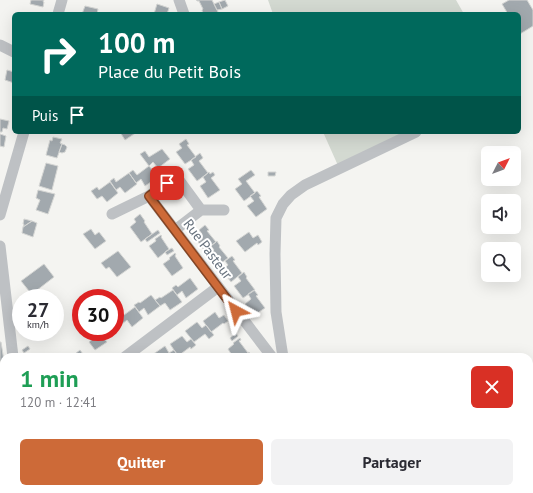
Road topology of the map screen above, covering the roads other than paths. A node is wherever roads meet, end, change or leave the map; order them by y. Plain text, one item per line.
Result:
1 (62, 0) edge
2 (178, 0) edge
3 (59, 12) edge
4 (183, 12) edge
5 (0, 45) edge
6 (12, 51) edge
7 (23, 134) edge
8 (412, 134) edge
9 (149, 196) junction
10 (201, 210) junction
11 (224, 210) dead end
12 (112, 214) dead end
13 (0, 215) edge
14 (175, 230) junction
15 (0, 246) edge
16 (218, 287) junction
17 (13, 353) edge
18 (130, 353) edge
19 (269, 353) edge
20 (282, 353) edge

1 - 3 street
2 - 4 street
5 - 6 street
7 - 13 street
8 - 20 street
9 - 10 street
9 - 12 street
9 - 14 street, Rue Pasteur
10 - 11 street
10 - 14 street
14 - 16 street, Rue Pasteur
15 - 17 street
16 - 18 street
16 - 19 street, Rue Pasteur

